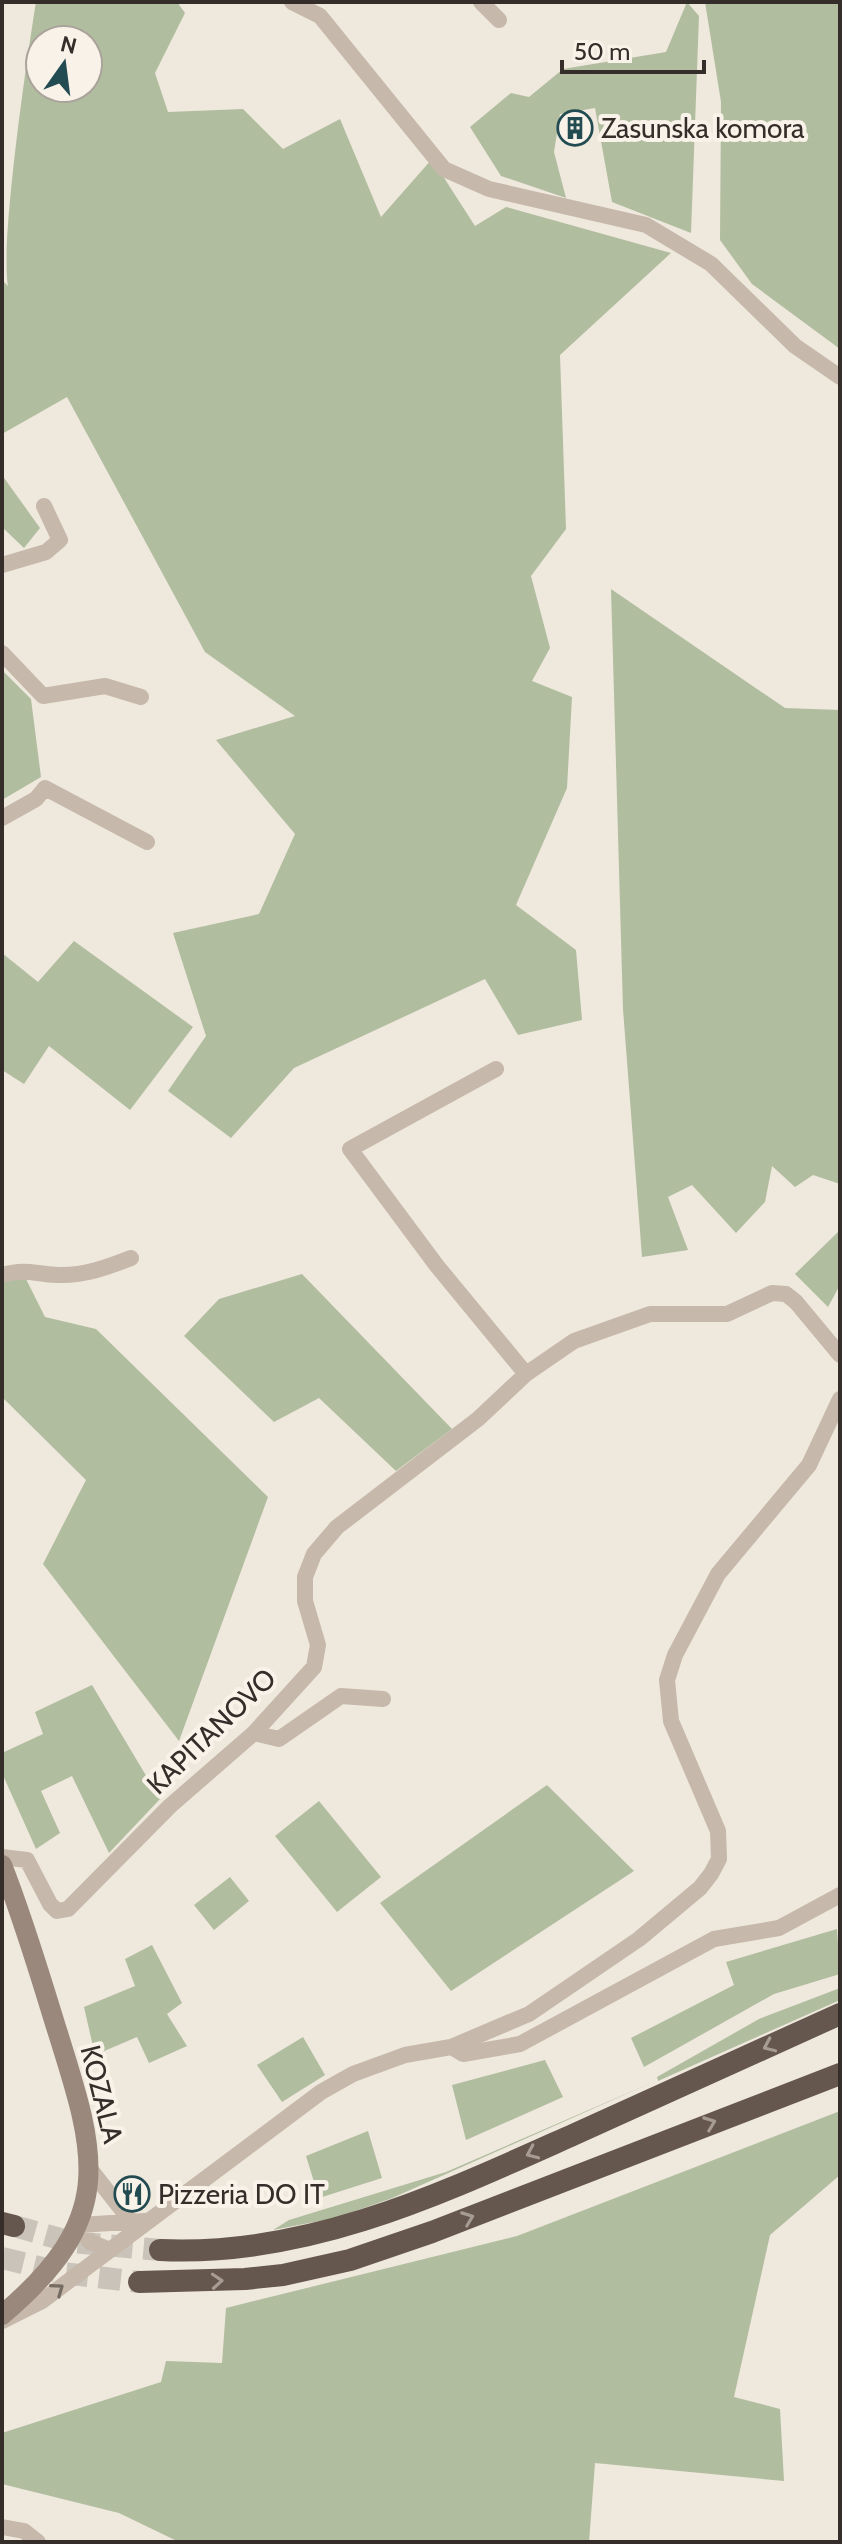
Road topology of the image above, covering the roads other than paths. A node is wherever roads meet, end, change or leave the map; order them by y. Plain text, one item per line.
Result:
1 (292, 2) edge
2 (481, 2) edge
3 (499, 20) dead end
4 (840, 377) edge
5 (44, 506) dead end
6 (2, 565) edge
7 (2, 653) edge
8 (141, 697) dead end
9 (2, 818) edge
10 (147, 842) dead end
11 (496, 1069) dead end
12 (131, 1258) dead end
13 (2, 1275) edge
14 (840, 1355) edge
15 (526, 1374) junction
16 (840, 1399) edge
17 (383, 1699) dead end
18 (254, 1733) junction
19 (2, 1857) edge
20 (2, 1865) edge
21 (840, 1895) edge
22 (840, 2014) edge
23 (451, 2047) junction
24 (840, 2074) edge
25 (90, 2169) junction
26 (137, 2221) junction
27 (78, 2225) junction
28 (110, 2250) junction
29 (160, 2250) tunnel mouth
30 (139, 2282) tunnel mouth
31 (2, 2318) edge
32 (2, 2527) edge
33 (38, 2542) edge

1 - 4 street
2 - 3 street
5 - 6 street
7 - 8 street
9 - 10 street
11 - 15 street
12 - 13 street
14 - 15 street, KAPITANOVO
15 - 18 street, KAPITANOVO
16 - 23 street
17 - 18 street
18 - 19 street, KAPITANOVO
20 - 25 main road, KOZALA
21 - 23 street
22 -> 29 highway
23 - 26 street
30 -> 24 highway
25 - 26 street
25 - 27 main road, KOZALA
26 - 27 street
26 - 28 street
27 - 28 street
27 - 31 main road, KOZALA
31 -> 28 street
32 - 33 street

